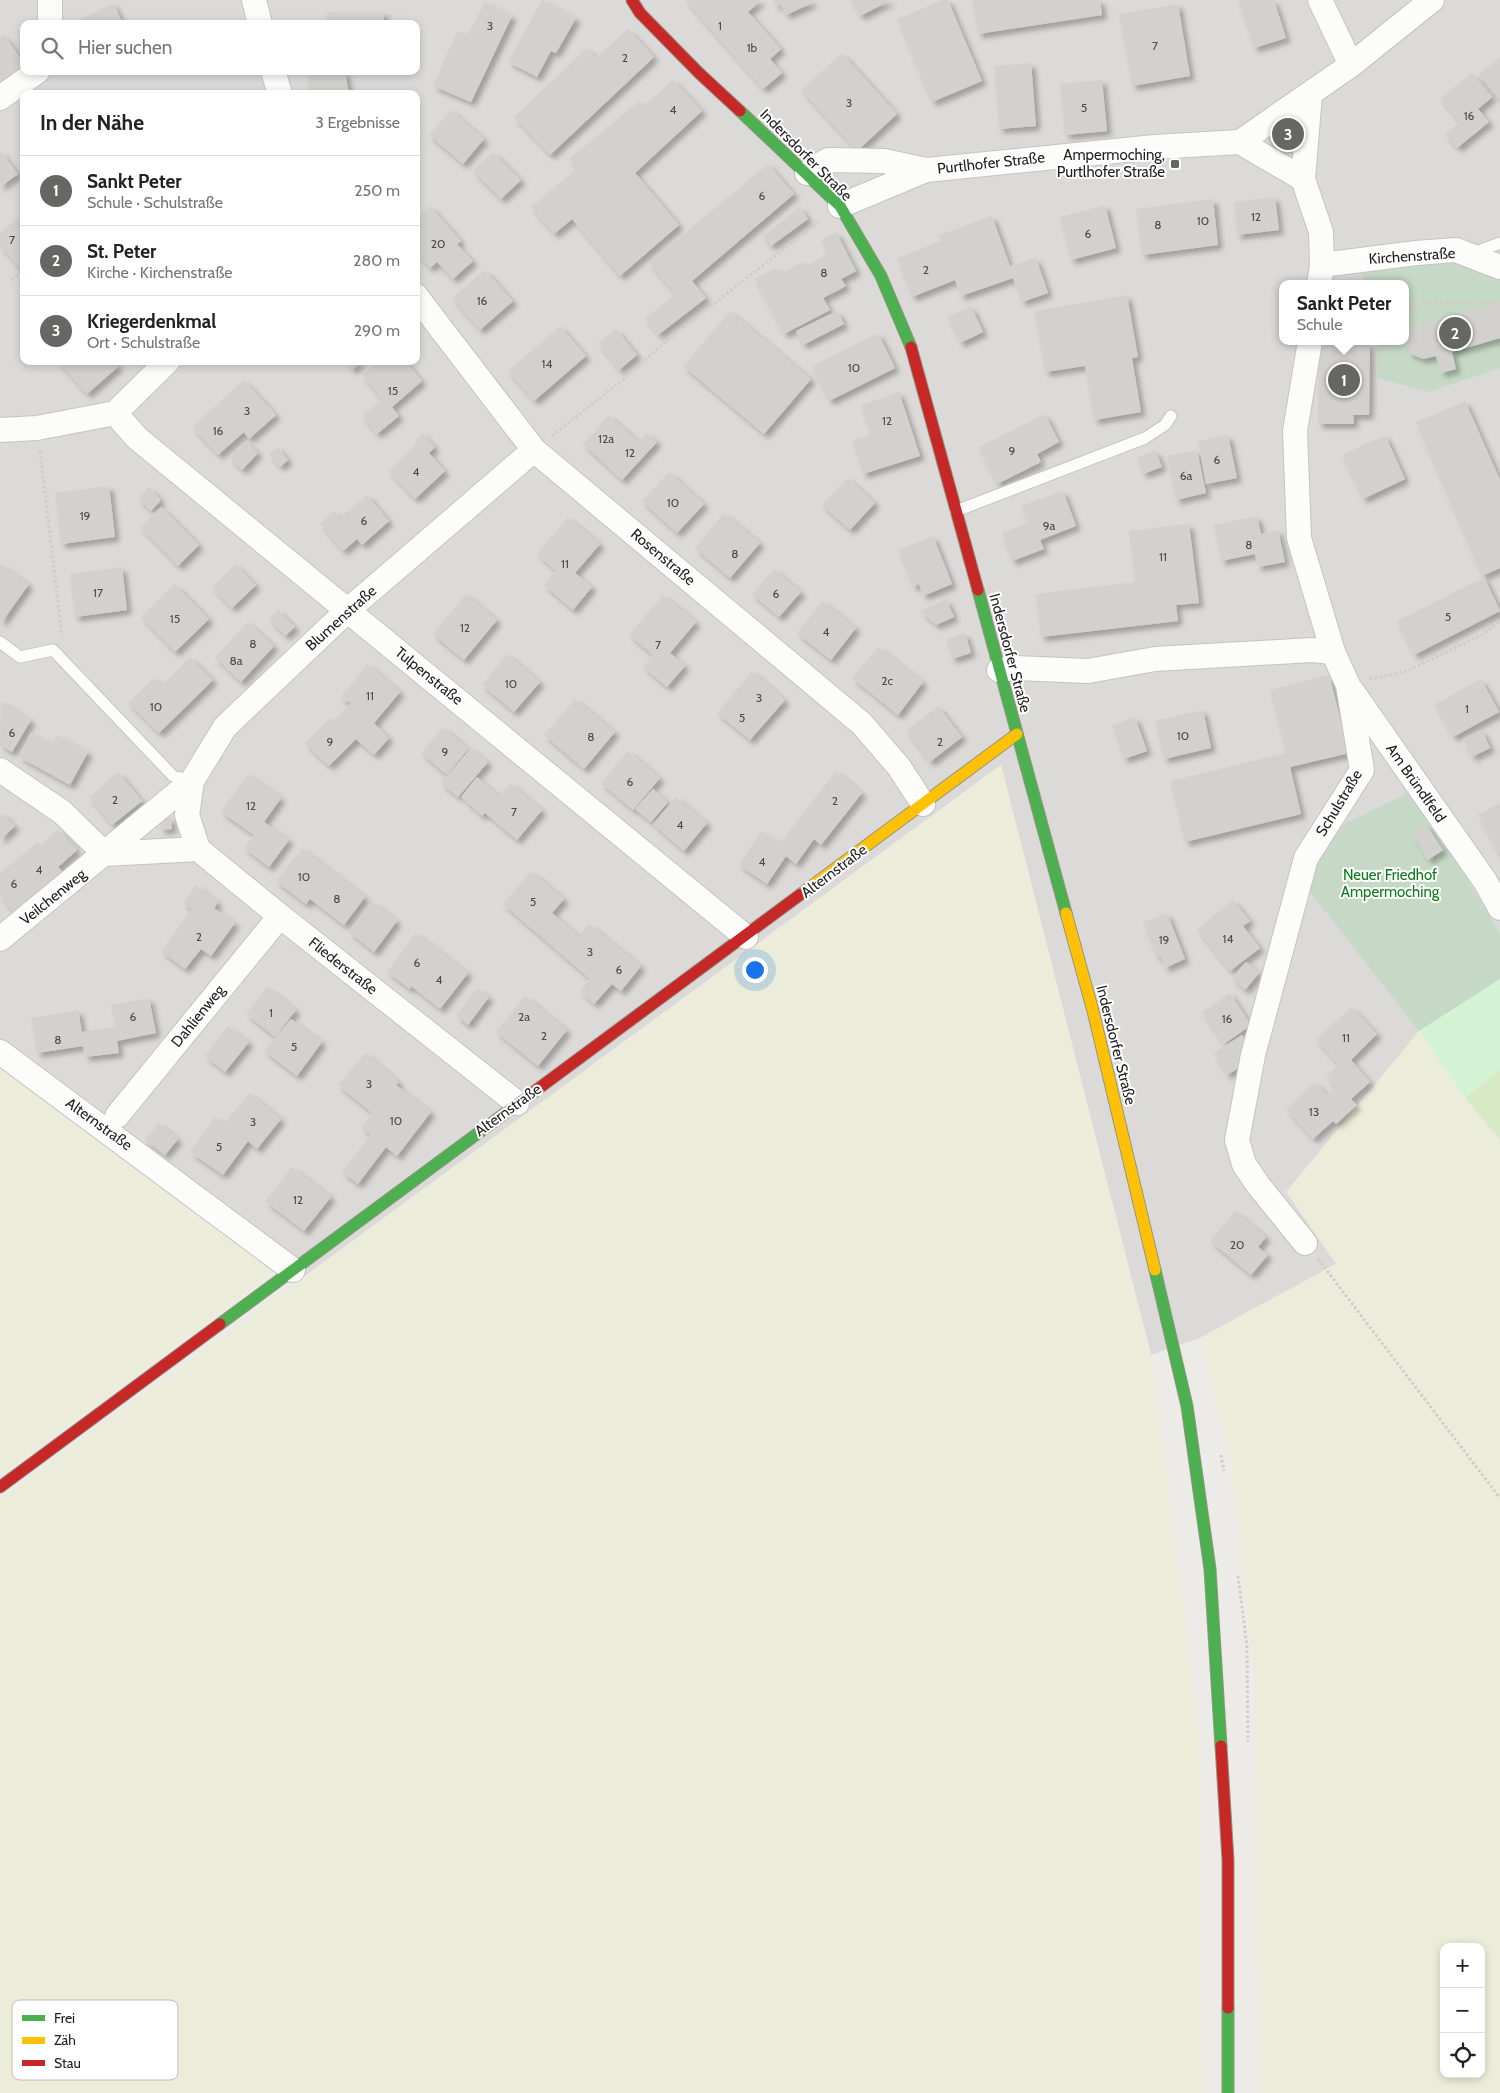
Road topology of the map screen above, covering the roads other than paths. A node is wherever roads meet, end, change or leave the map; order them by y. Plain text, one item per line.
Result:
1 (50, 0) edge
2 (254, 0) edge
3 (632, 0) edge
4 (1320, 0) edge
5 (1432, 0) edge
6 (50, 20) edge
7 (259, 20) edge
8 (1351, 64) junction
9 (32, 75) edge
10 (273, 75) edge
11 (279, 90) edge
12 (1310, 94) junction
13 (0, 98) edge
14 (1240, 142) junction
15 (926, 170) junction
16 (807, 173) junction
17 (1303, 179) junction
18 (840, 206) junction
19 (1500, 243) edge
20 (1470, 255) junction
21 (1500, 267) edge
22 (1320, 274) edge
23 (420, 301) edge
24 (1309, 345) edge
25 (164, 365) edge
26 (115, 413) junction
27 (1170, 416) dead end
28 (0, 430) edge
29 (534, 450) junction
30 (956, 511) junction
31 (348, 610) junction
32 (0, 642) edge
33 (1333, 652) junction
34 (999, 670) junction
35 (1348, 685) junction
36 (1017, 734) junction
37 (0, 770) edge
38 (192, 781) junction
39 (923, 804) junction
40 (198, 849) junction
41 (105, 854) junction
42 (1492, 876) edge
43 (1500, 908) edge
44 (280, 916) junction
45 (746, 937) junction
46 (0, 939) edge
47 (0, 1052) edge
48 (518, 1103) junction
49 (117, 1116) dead end
50 (1306, 1243) road end
51 (293, 1270) junction
52 (0, 1487) edge
53 (1228, 2093) edge

1 - 6 street
2 - 7 street
3 - 16 street, Indersdorfer Straße
4 - 8 street
5 - 8 street
8 - 12 street
9 - 13 street
10 - 11 street
12 - 14 street
12 - 17 street
14 - 15 street, Purtlhofer Straße
14 - 17 street
15 - 16 street
15 - 18 street, Purtlhofer Straße
16 - 18 street, Indersdorfer Straße
17 - 22 street
18 - 30 street, Indersdorfer Straße
19 - 20 lane
20 - 21 street, Kirchenstraße
20 - 22 street, Kirchenstraße
23 - 29 street, Rosenstraße
24 - 33 street, Schulstraße
25 - 26 street
26 - 28 street
26 - 31 street, Tulpenstraße
27 - 30 lane
29 - 31 street, Blumenstraße
29 - 39 street, Rosenstraße
30 - 34 street, Indersdorfer Straße
31 - 38 street, Blumenstraße
31 - 45 street, Tulpenstraße
32 - 38 lane
33 - 34 street
33 - 35 street, Schulstraße
34 - 36 street, Indersdorfer Straße
35 - 42 street, Am Bründlfeld
35 - 50 street, Schulstraße
36 - 39 street, Alternstraße
36 - 53 street, Indersdorfer Straße
37 - 41 street
38 - 40 street, Blumenstraße
38 - 41 street, Veilchenweg
39 - 45 street, Alternstraße
40 - 41 street
40 - 44 street, Fliederstraße
41 - 46 street, Veilchenweg
42 - 43 street, Am Bründlfeld
44 - 48 street, Fliederstraße
44 - 49 street, Dahlienweg
45 - 48 street, Alternstraße
47 - 51 street, Alternstraße
48 - 51 street, Alternstraße
51 - 52 street

